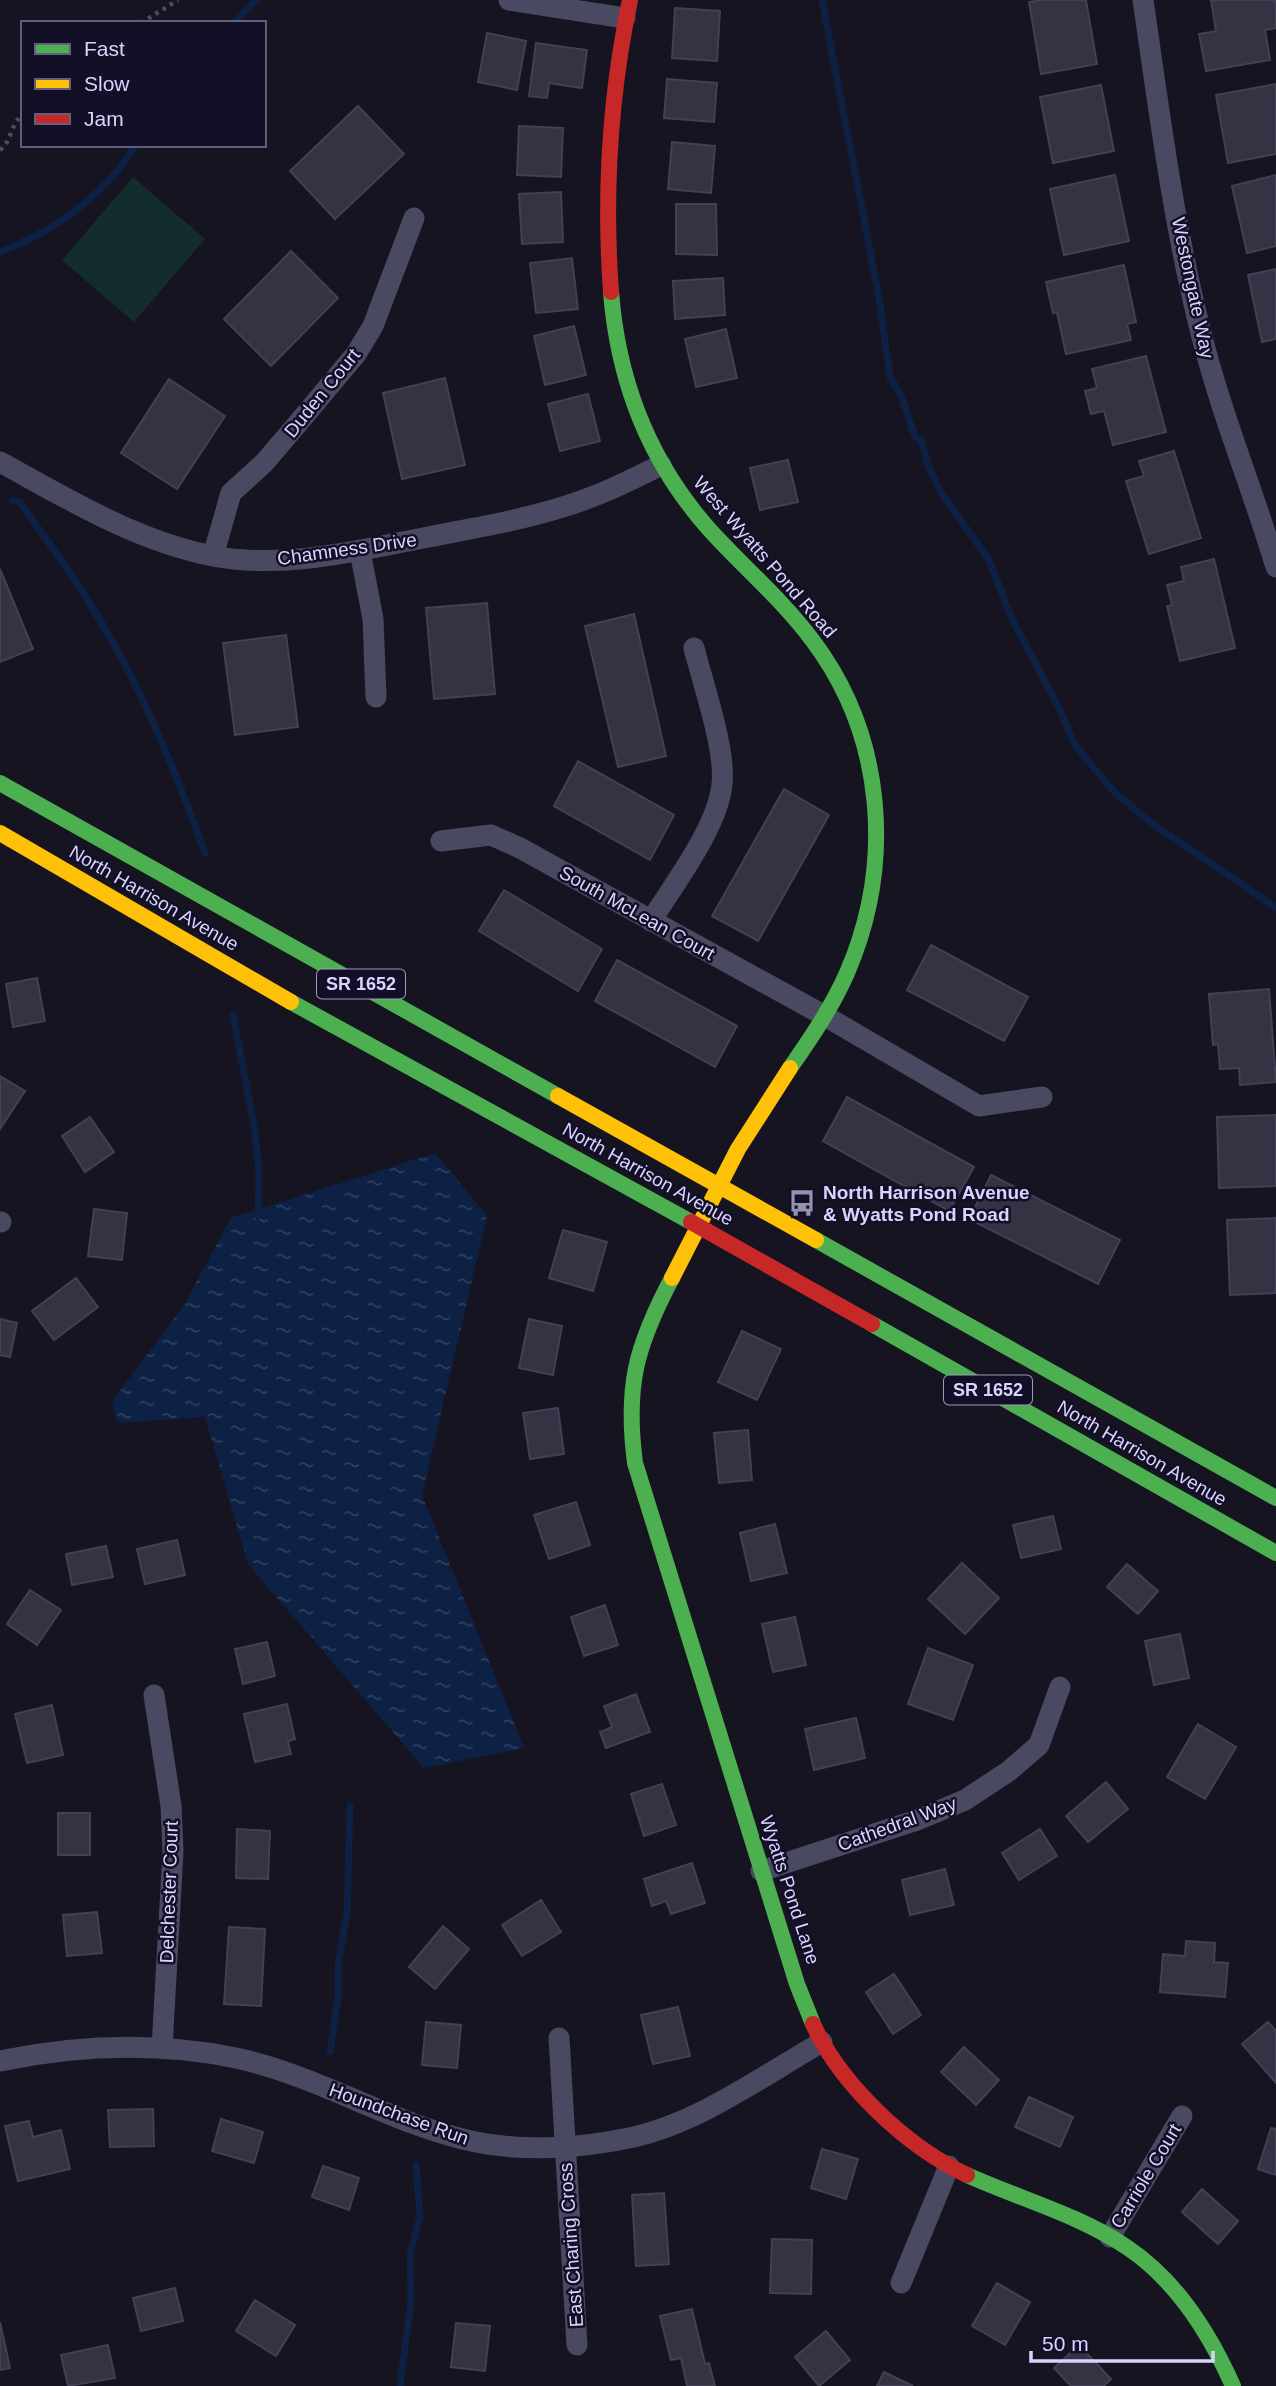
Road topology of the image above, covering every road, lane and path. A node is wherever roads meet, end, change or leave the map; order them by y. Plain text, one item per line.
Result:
1 (178, 0) edge
2 (509, 0) edge
3 (1143, 0) edge
4 (627, 9) edge
5 (144, 21) edge
6 (21, 116) edge
7 (0, 150) edge
8 (414, 218) dead end
9 (0, 462) edge
10 (661, 465) junction
11 (360, 551) junction
12 (213, 556) junction
13 (1276, 567) edge
14 (694, 648) dead end
15 (376, 696) dead end
16 (0, 783) edge
17 (0, 833) edge
18 (442, 841) dead end
19 (651, 921) junction
20 (825, 1016) junction
21 (1042, 1097) dead end
22 (720, 1186) junction
23 (700, 1227) junction
24 (1276, 1498) edge
25 (1276, 1553) edge
26 (1060, 1687) dead end
27 (154, 1695) dead end
28 (761, 1871) junction
29 (559, 2038) dead end
30 (822, 2042) junction
31 (162, 2048) junction
32 (0, 2062) edge
33 (1182, 2116) dead end
34 (565, 2146) junction
35 (949, 2166) junction
36 (1110, 2237) junction
37 (901, 2283) dead end
38 (577, 2345) dead end
39 (1233, 2386) edge

1 - 5 path
2 - 4 street
3 - 13 street, Westongate Way
4 - 10 main road, West Wyatts Pond Road
6 - 7 path
8 - 12 street, Duden Court
9 - 12 street, Chamness Drive
10 - 11 street, Chamness Drive
10 - 20 main road, West Wyatts Pond Road
11 - 12 street, Chamness Drive
11 - 15 street
14 - 19 street
16 - 22 main road, North Harrison Avenue / SR 1652
17 - 23 main road, North Harrison Avenue / SR 1652
18 - 19 street, South McLean Court
19 - 20 street, South McLean Court
20 - 21 street, South McLean Court
20 - 22 main road, West Wyatts Pond Road
22 - 23 main road, West Wyatts Pond Road
22 - 24 main road, North Harrison Avenue / SR 1652
23 - 25 main road, North Harrison Avenue / SR 1652
23 - 28 main road, Wyatts Pond Lane
26 - 28 street, Cathedral Way
27 - 31 street, Delchester Court
28 - 30 main road, Wyatts Pond Lane
29 - 34 street, East Charing Cross
30 - 34 street, Houndchase Run
30 - 35 main road, Wyatts Pond Lane
31 - 32 street, Houndchase Run
31 - 34 street, Houndchase Run
33 - 36 street, Carriole Court
34 - 38 street, East Charing Cross
35 - 36 main road, Wyatts Pond Lane
35 - 37 street
36 - 39 main road, Wyatts Pond Lane

